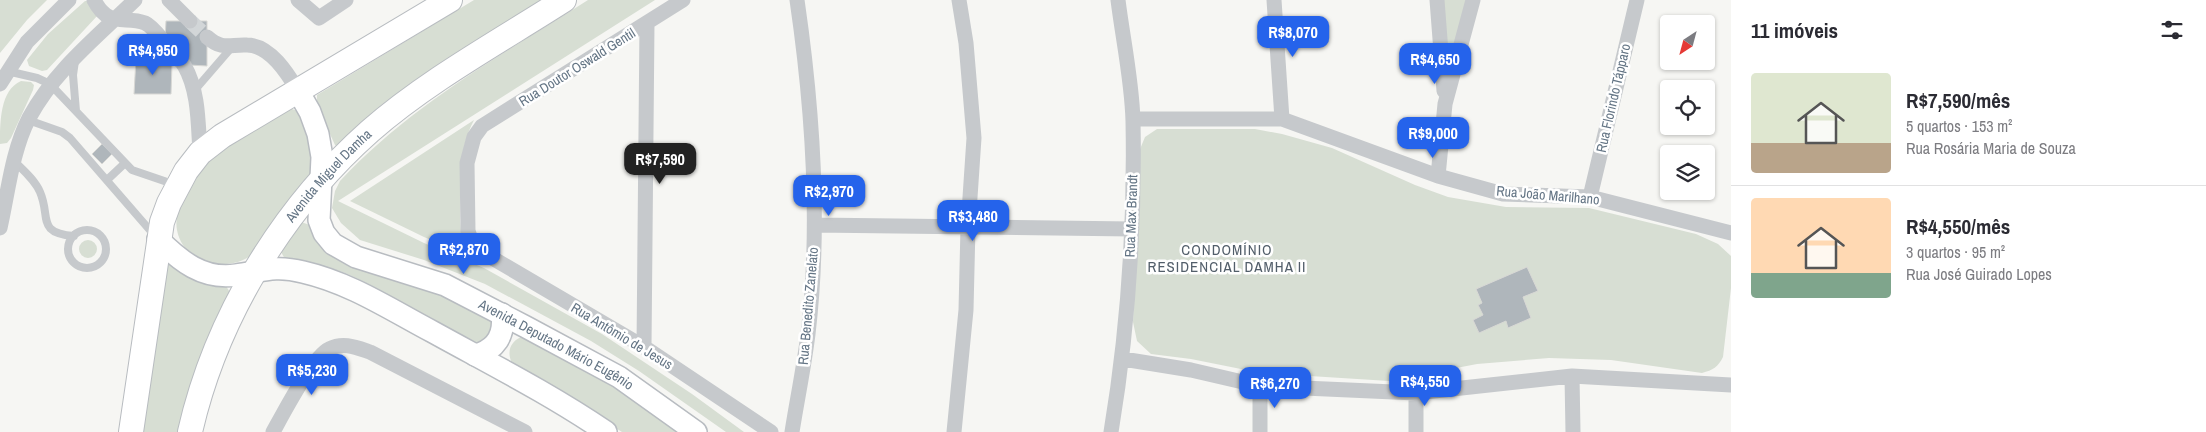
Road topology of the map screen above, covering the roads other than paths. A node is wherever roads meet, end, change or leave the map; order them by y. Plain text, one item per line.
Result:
1 (69, 0) edge
2 (94, 0) edge
3 (135, 0) edge
4 (169, 0) edge
5 (298, 0) edge
6 (346, 0) edge
7 (450, 0) edge
8 (564, 0) edge
9 (683, 0) edge
10 (797, 0) edge
11 (959, 0) edge
12 (1118, 0) edge
13 (1274, 0) edge
14 (1437, 0) edge
15 (1472, 0) edge
16 (1637, 0) edge
17 (114, 20) junction
18 (190, 21) tunnel mouth
19 (647, 23) junction
20 (207, 37) tunnel mouth
21 (165, 43) tunnel mouth
22 (232, 47) junction
23 (75, 55) junction
24 (184, 65) tunnel mouth
25 (3, 78) edge
26 (50, 84) junction
27 (194, 91) junction
28 (298, 91) junction
29 (1445, 104) junction
30 (76, 111) junction
31 (1133, 119) junction
32 (1282, 119) junction
33 (28, 120) junction
34 (200, 153) junction
35 (0, 155) edge
36 (14, 162) junction
37 (124, 164) junction
38 (1438, 176) junction
39 (107, 180) junction
40 (321, 180) junction
41 (177, 185) junction
42 (1590, 196) junction
43 (814, 225) junction
44 (968, 227) junction
45 (0, 228) edge
46 (1132, 229) junction
47 (1731, 233) edge
48 (61, 235) junction
49 (74, 236) junction
50 (158, 239) junction
51 (472, 242) joint
52 (69, 245) junction
53 (254, 270) junction
54 (502, 314) junction
55 (526, 326) junction
56 (644, 348) junction
57 (476, 355) junction
58 (1123, 359) junction
59 (500, 370) junction
60 (1572, 376) junction
61 (1731, 385) edge
62 (1260, 386) junction
63 (1416, 393) junction
64 (1731, 393) edge
65 (508, 428) edge
66 (131, 432) edge
67 (190, 432) edge
68 (273, 432) edge
69 (525, 432) edge
70 (606, 432) edge
71 (696, 432) edge
72 (771, 432) edge
73 (792, 432) edge
74 (954, 432) edge
75 (1111, 432) edge
76 (1260, 432) edge
77 (1416, 432) edge
78 (1573, 432) edge

1 - 25 street
2 - 17 street
3 - 17 street
4 - 18 street
5 - 6 street
7 - 28 main road
8 - 40 main road, Avenida Miguel Damha
9 - 19 street, Rua Doutor Oswald Gentil
10 - 43 street, Rua Benedito Zanelato
11 - 44 street
12 - 31 street, Rua Max Brandt
13 - 32 street
14 - 29 street
15 - 29 street
16 - 42 street, Rua Florindo Tápparo
17 - 21 street
17 - 23 street
19 - 51 street, Rua Doutor Oswald Gentil
19 - 56 street
20 - 22 street
22 - 27 lane
22 - 28 street
23 - 26 street
23 - 30 lane
24 - 27 street
25 - 26 lane
26 - 30 lane
26 - 33 street
27 - 34 street
28 - 34 main road
28 - 40 street, Avenida Deputado Mário Eugênio
29 - 38 street
30 - 37 lane
31 - 32 street, Rua João Marilhano
31 - 46 street, Rua Max Brandt
32 - 38 street, Rua João Marilhano
33 - 36 street
33 - 39 lane
34 - 41 main road
35 - 36 street
36 - 45 street
36 - 48 lane
37 - 39 lane
37 - 41 lane
38 - 42 street, Rua João Marilhano
39 - 50 lane
40 - 53 main road, Avenida Miguel Damha
40 - 54 street, Avenida Deputado Mário Eugênio
41 - 50 main road
42 - 47 street, Rua João Marilhano
43 - 44 street
43 - 73 street, Rua Benedito Zanelato
44 - 46 street
44 - 74 street
46 - 58 street, Rua Max Brandt
48 - 49 lane
48 - 52 lane
49 - 52 lane
49 - 52 lane
50 - 53 street
50 - 66 main road
51 - 56 street, Rua Antômio de Jesus
53 - 57 street
53 - 67 main road, Avenida Miguel Damha
54 - 55 street, Avenida Deputado Mário Eugênio
54 - 57 street
55 - 59 street
55 - 71 street, Avenida Deputado Mário Eugênio
56 - 72 street, Rua Antômio de Jesus
57 - 59 street
58 - 62 street
58 - 75 street, Rua Max Brandt
59 - 70 street
60 - 61 street
60 - 63 street
60 - 78 street
61 - 64 street
62 - 63 street
62 - 76 street
63 - 77 street
65 - 68 street
65 - 69 street

